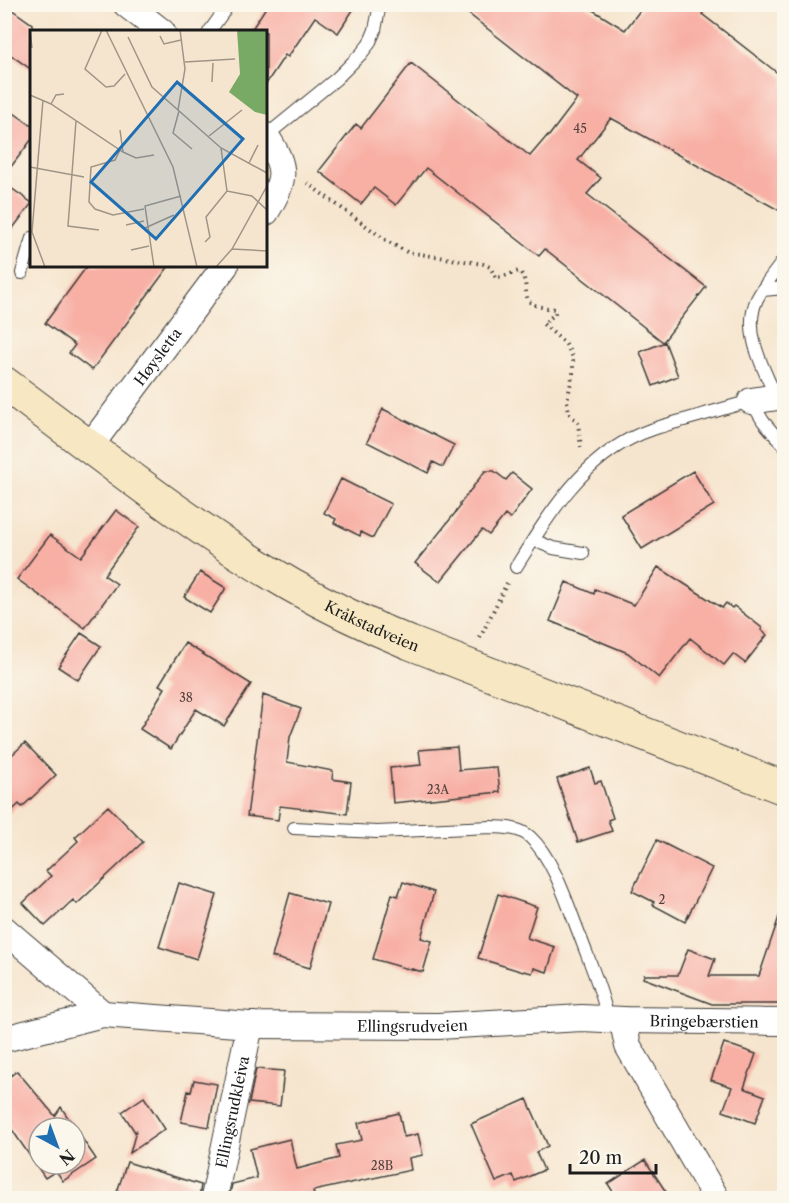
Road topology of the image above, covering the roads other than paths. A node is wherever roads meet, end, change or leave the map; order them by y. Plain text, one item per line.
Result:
1 (229, 4) edge
2 (380, 4) edge
3 (210, 30) edge
4 (267, 135) edge
5 (267, 138) edge
6 (267, 210) edge
7 (30, 245) edge
8 (784, 260) edge
9 (224, 267) edge
10 (22, 273) dead end
11 (784, 288) edge
12 (763, 290) junction
13 (4, 383) edge
14 (780, 396) edge
15 (751, 401) junction
16 (90, 446) junction
17 (784, 446) edge
18 (533, 540) junction
19 (583, 554) dead end
20 (516, 567) road end
21 (784, 788) edge
22 (294, 828) dead end
23 (4, 929) edge
24 (103, 1014) junction
25 (616, 1020) junction
26 (784, 1022) edge
27 (250, 1024) junction
28 (4, 1039) edge
29 (214, 1198) edge
30 (716, 1198) edge

1 - 3 lane
2 - 4 lane
5 - 6 street
7 - 10 lane
8 - 12 lane
9 - 16 street, Høysletta
11 - 12 lane
12 - 14 lane
13 - 16 main road, Kråkstadveien
14 - 15 street
15 - 17 lane
15 - 18 lane
16 - 21 main road, Kråkstadveien
18 - 19 lane
18 - 20 lane
22 - 25 lane
23 - 24 street
24 - 27 street, Ellingsrudveien
24 - 28 street, Ellingsrudveien
25 - 26 street, Bringebærstien
25 - 27 street, Ellingsrudveien
25 - 30 street
27 - 29 street, Ellingsrudkleiva

